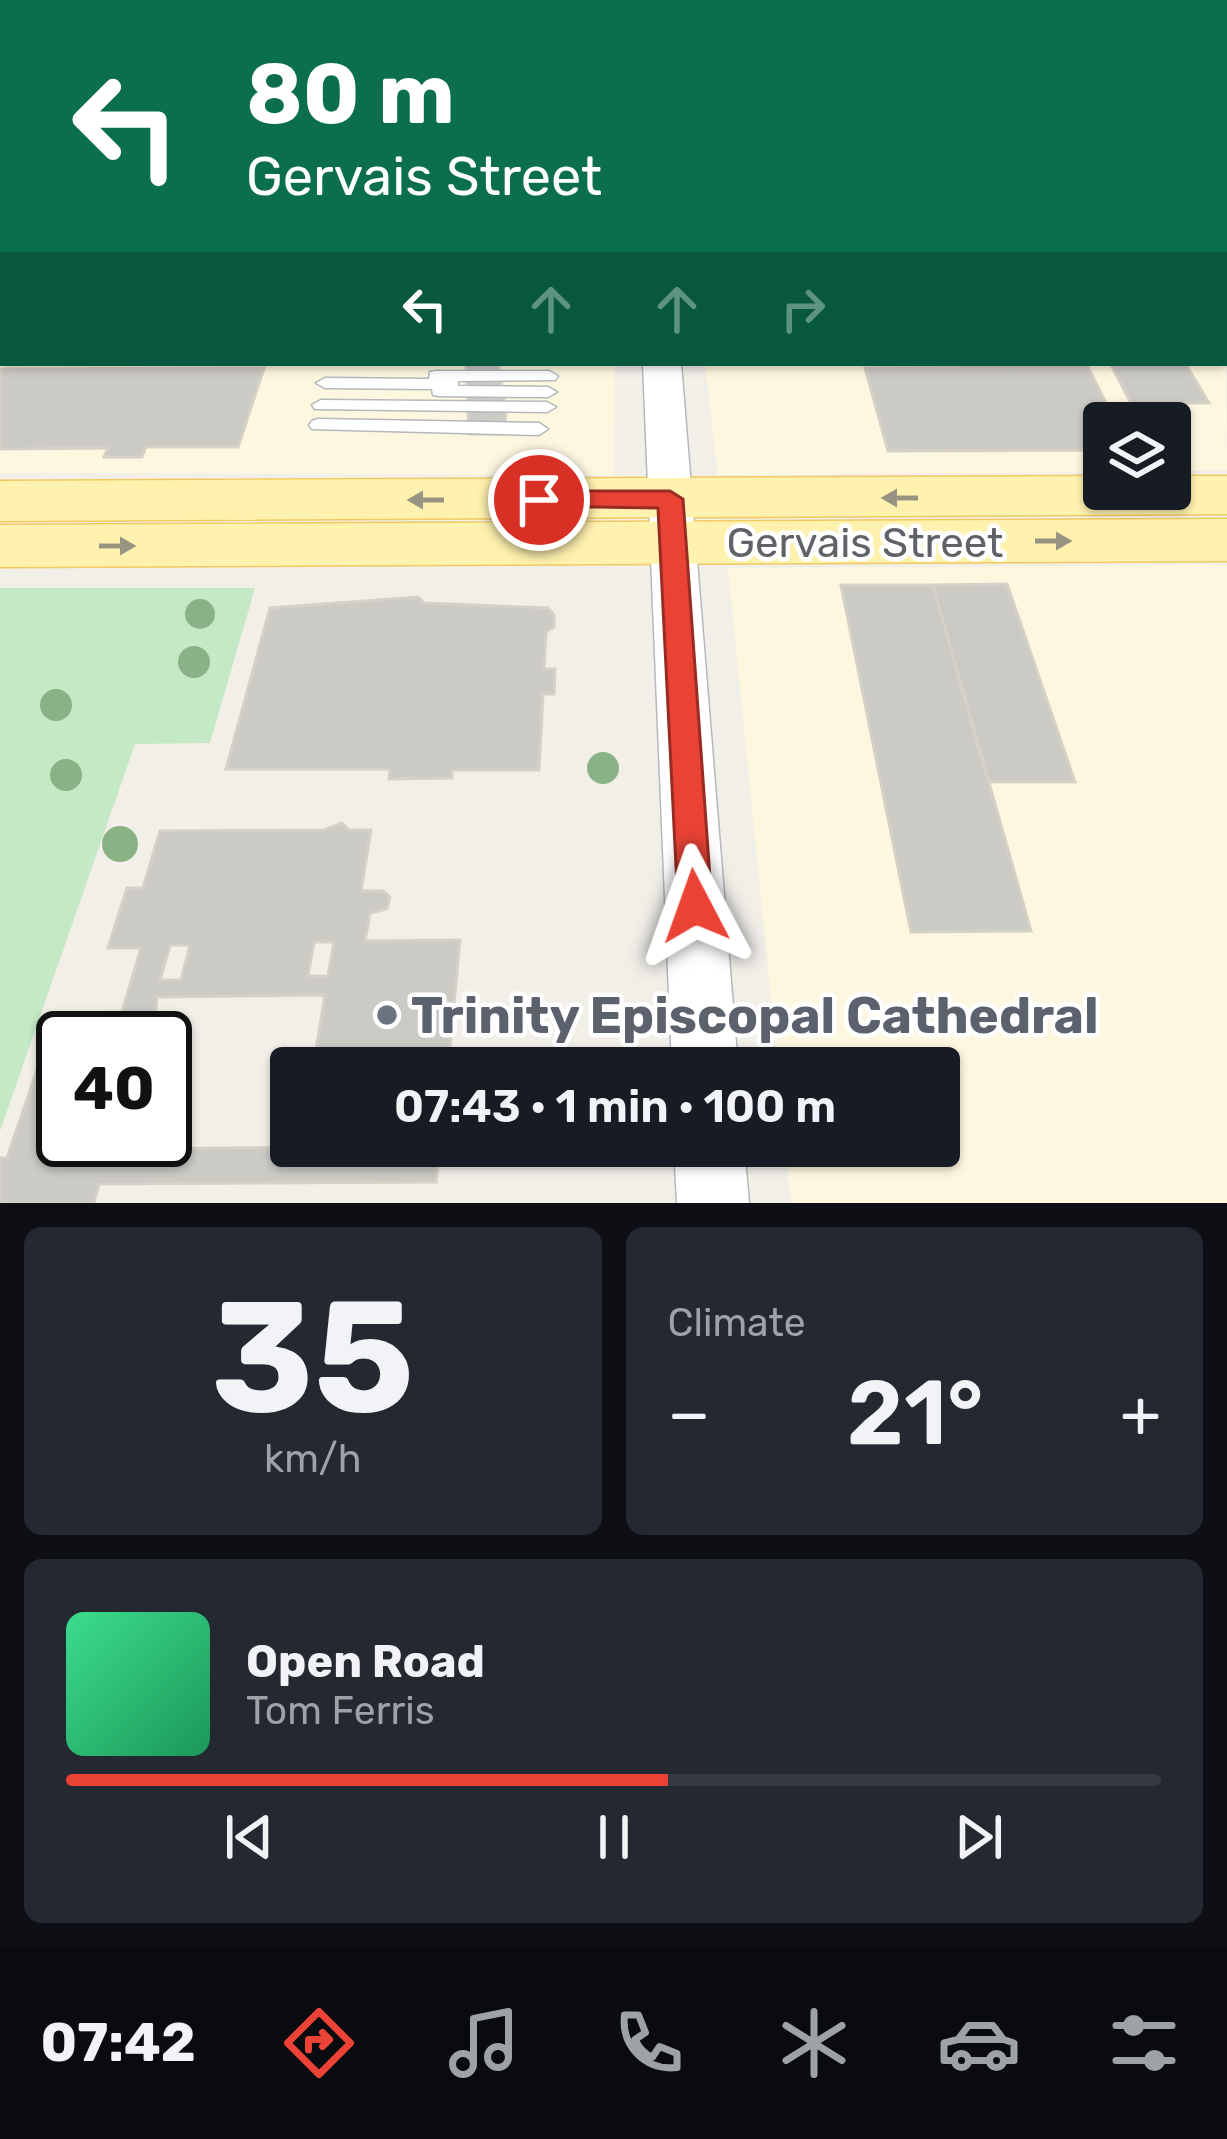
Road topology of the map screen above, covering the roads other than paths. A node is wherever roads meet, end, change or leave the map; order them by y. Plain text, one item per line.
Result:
1 (431, 0) edge
2 (465, 0) edge
3 (583, 0) edge
4 (662, 366) edge
5 (323, 395) junction
6 (547, 396) junction
7 (1227, 495) edge
8 (0, 501) edge
9 (672, 522) junction
10 (1227, 540) edge
11 (0, 546) edge
12 (704, 1047) edge
13 (711, 1167) edge
14 (713, 1203) edge

1 - 2 lane
2 - 3 lane
4 - 9 street
5 - 6 lane
5 - 6 lane
5 - 6 lane
7 -> 9 main road, Gervais Street
9 -> 8 main road, Gervais Street
9 -> 10 main road, Gervais Street
11 -> 9 main road, Gervais Street
9 - 12 street
13 - 14 street

